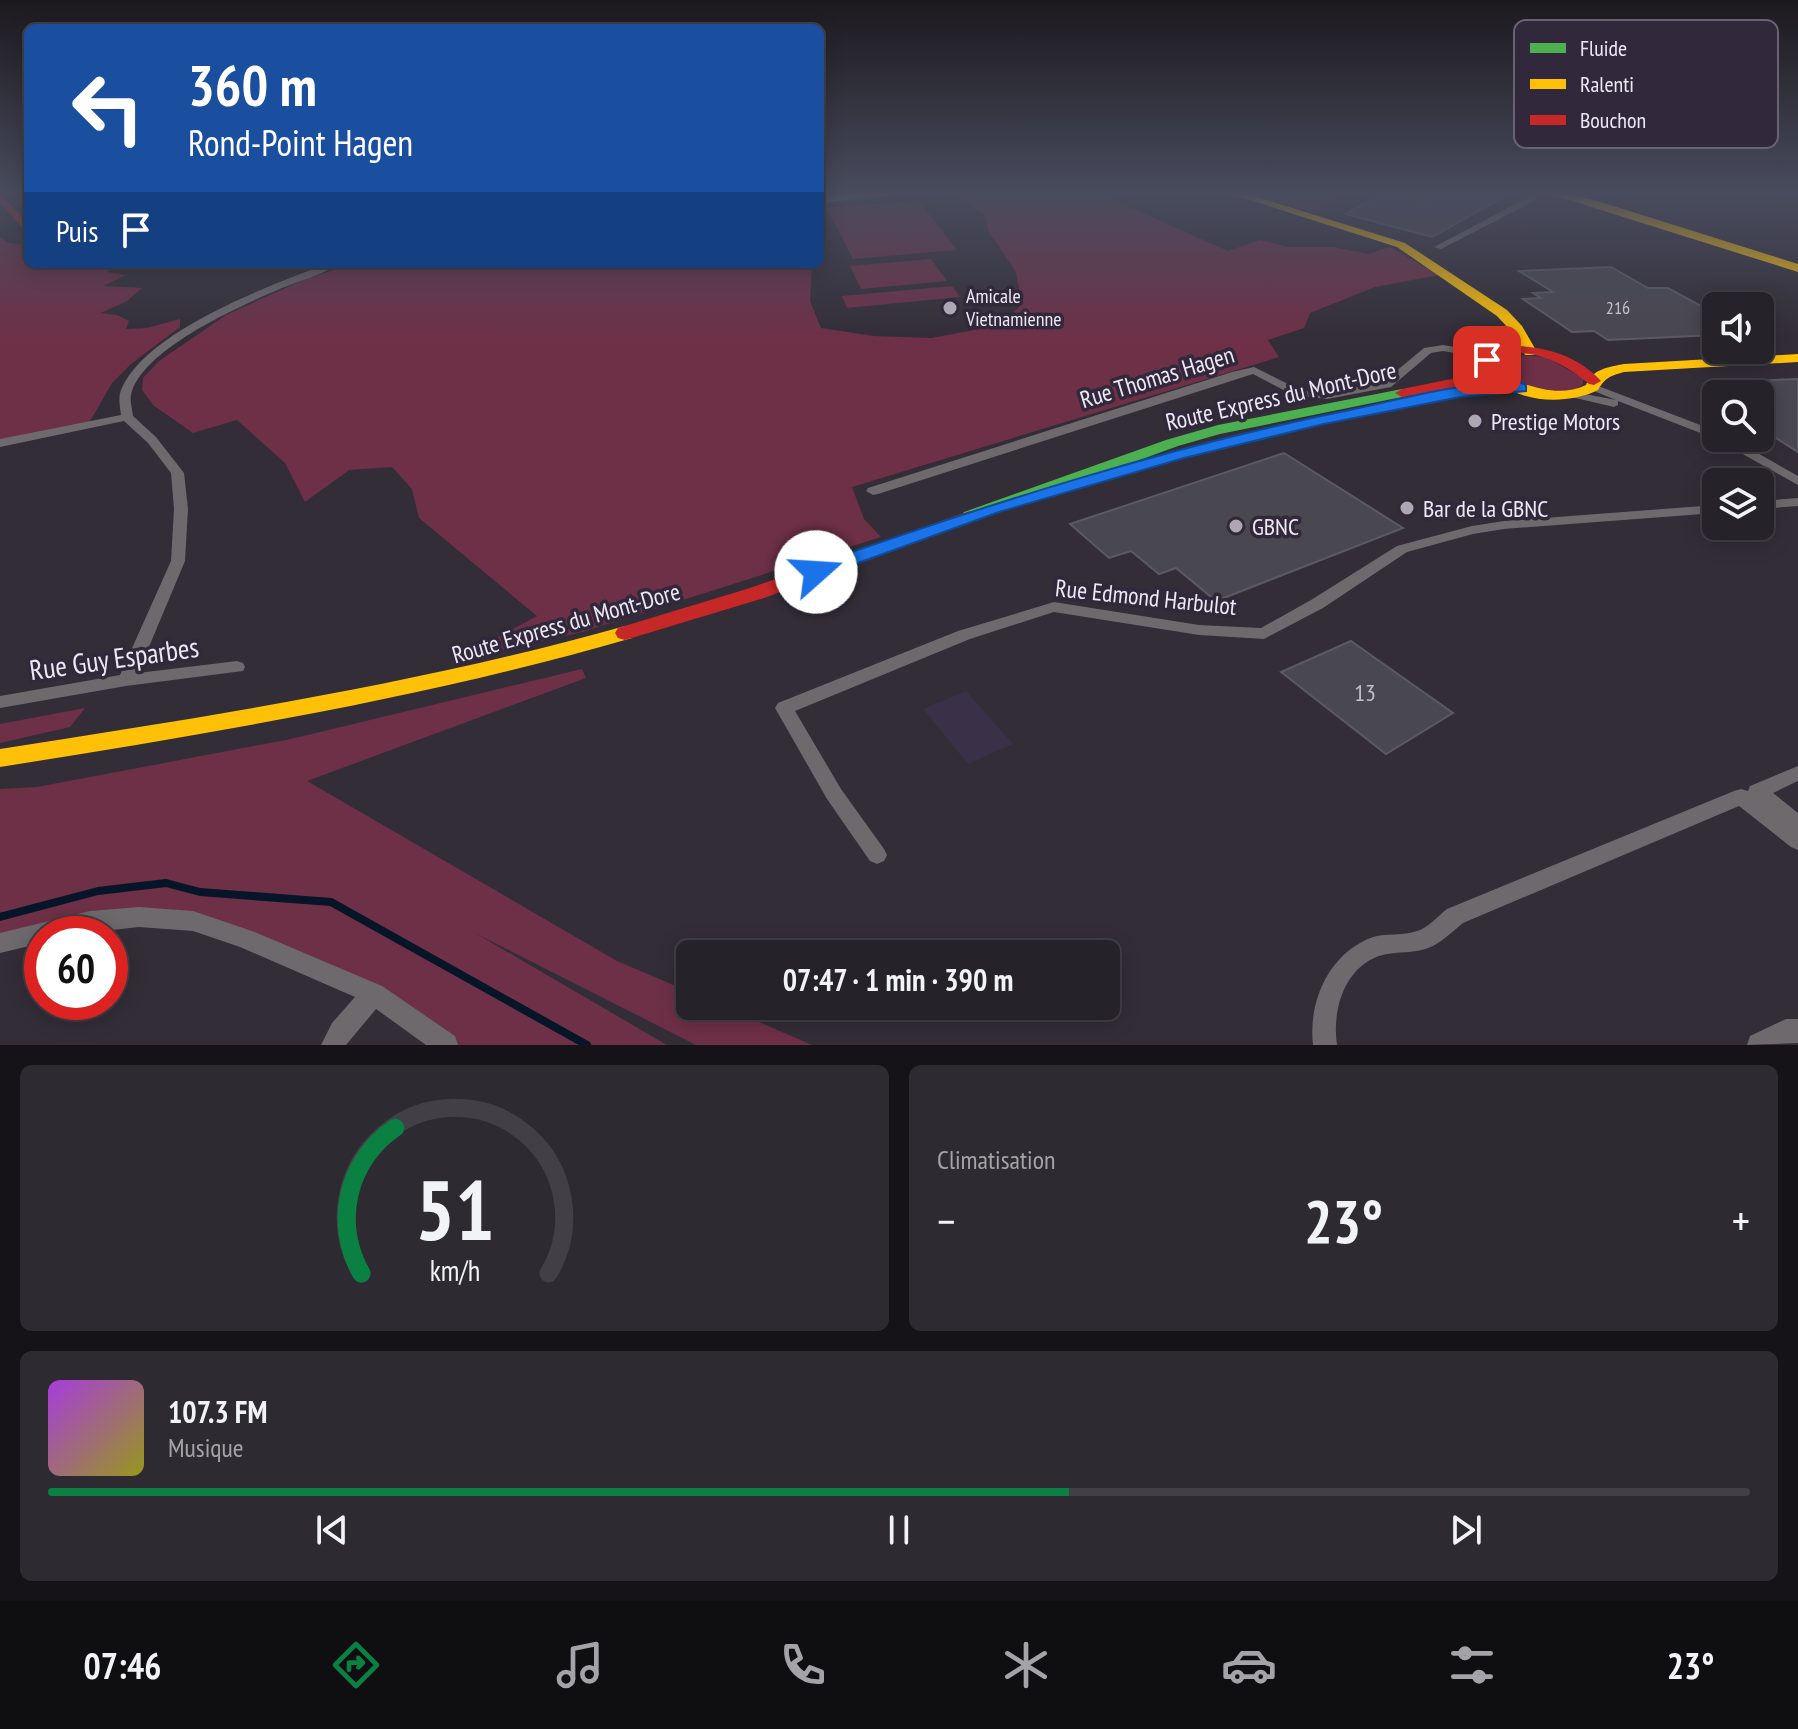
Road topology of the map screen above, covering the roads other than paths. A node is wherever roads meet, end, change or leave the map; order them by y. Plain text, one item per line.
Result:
1 (1391, 242) edge
2 (1448, 242) edge
3 (1719, 242) edge
4 (1723, 242) edge
5 (1438, 247) dead end
6 (1798, 266) edge
7 (325, 268) edge
8 (1798, 349) edge
9 (1530, 352) junction
10 (1798, 358) edge
11 (1489, 360) junction
12 (1567, 361) junction
13 (1594, 384) junction
14 (1520, 388) junction
15 (1575, 395) junction
16 (1657, 413) junction
17 (127, 417) junction
18 (1702, 430) edge
19 (0, 443) edge
20 (1747, 452) edge
21 (1798, 481) edge
22 (873, 491) dead end
23 (1798, 502) edge
24 (1774, 504) edge
25 (993, 508) junction
26 (1702, 510) edge
27 (237, 667) dead end
28 (126, 680) junction
29 (0, 702) edge
30 (0, 758) edge
31 (1798, 773) edge
32 (1798, 824) edge
33 (1798, 841) edge
34 (877, 855) dead end
35 (0, 943) edge
36 (374, 994) junction
37 (1798, 1031) edge
38 (333, 1045) edge
39 (446, 1045) edge
40 (1325, 1045) edge
41 (1759, 1045) edge

1 - 9 main road
2 - 5 street
3 - 6 main road
4 - 6 main road
7 - 17 street
8 - 12 main road
9 - 11 main road
9 - 12 main road
10 - 13 main road
11 - 14 main road
11 - 22 street, Rue Thomas Hagen
11 - 25 main road, Route Express du Mont-Dore
12 - 13 main road
13 - 15 main road
13 - 16 street
14 - 15 main road
14 - 25 main road, Route Express du Mont-Dore
15 - 16 street
16 - 18 street
17 - 19 street
17 - 28 street
20 - 21 street
23 - 24 street
25 - 30 main road, Route Express du Mont-Dore
26 - 34 street, Rue Edmond Harbulot
27 - 28 street, Rue Guy Esparbes
28 - 29 street, Rue Guy Esparbes
31 - 32 street
33 - 40 street
35 - 36 street
36 - 38 street
36 - 39 street
37 - 41 street

